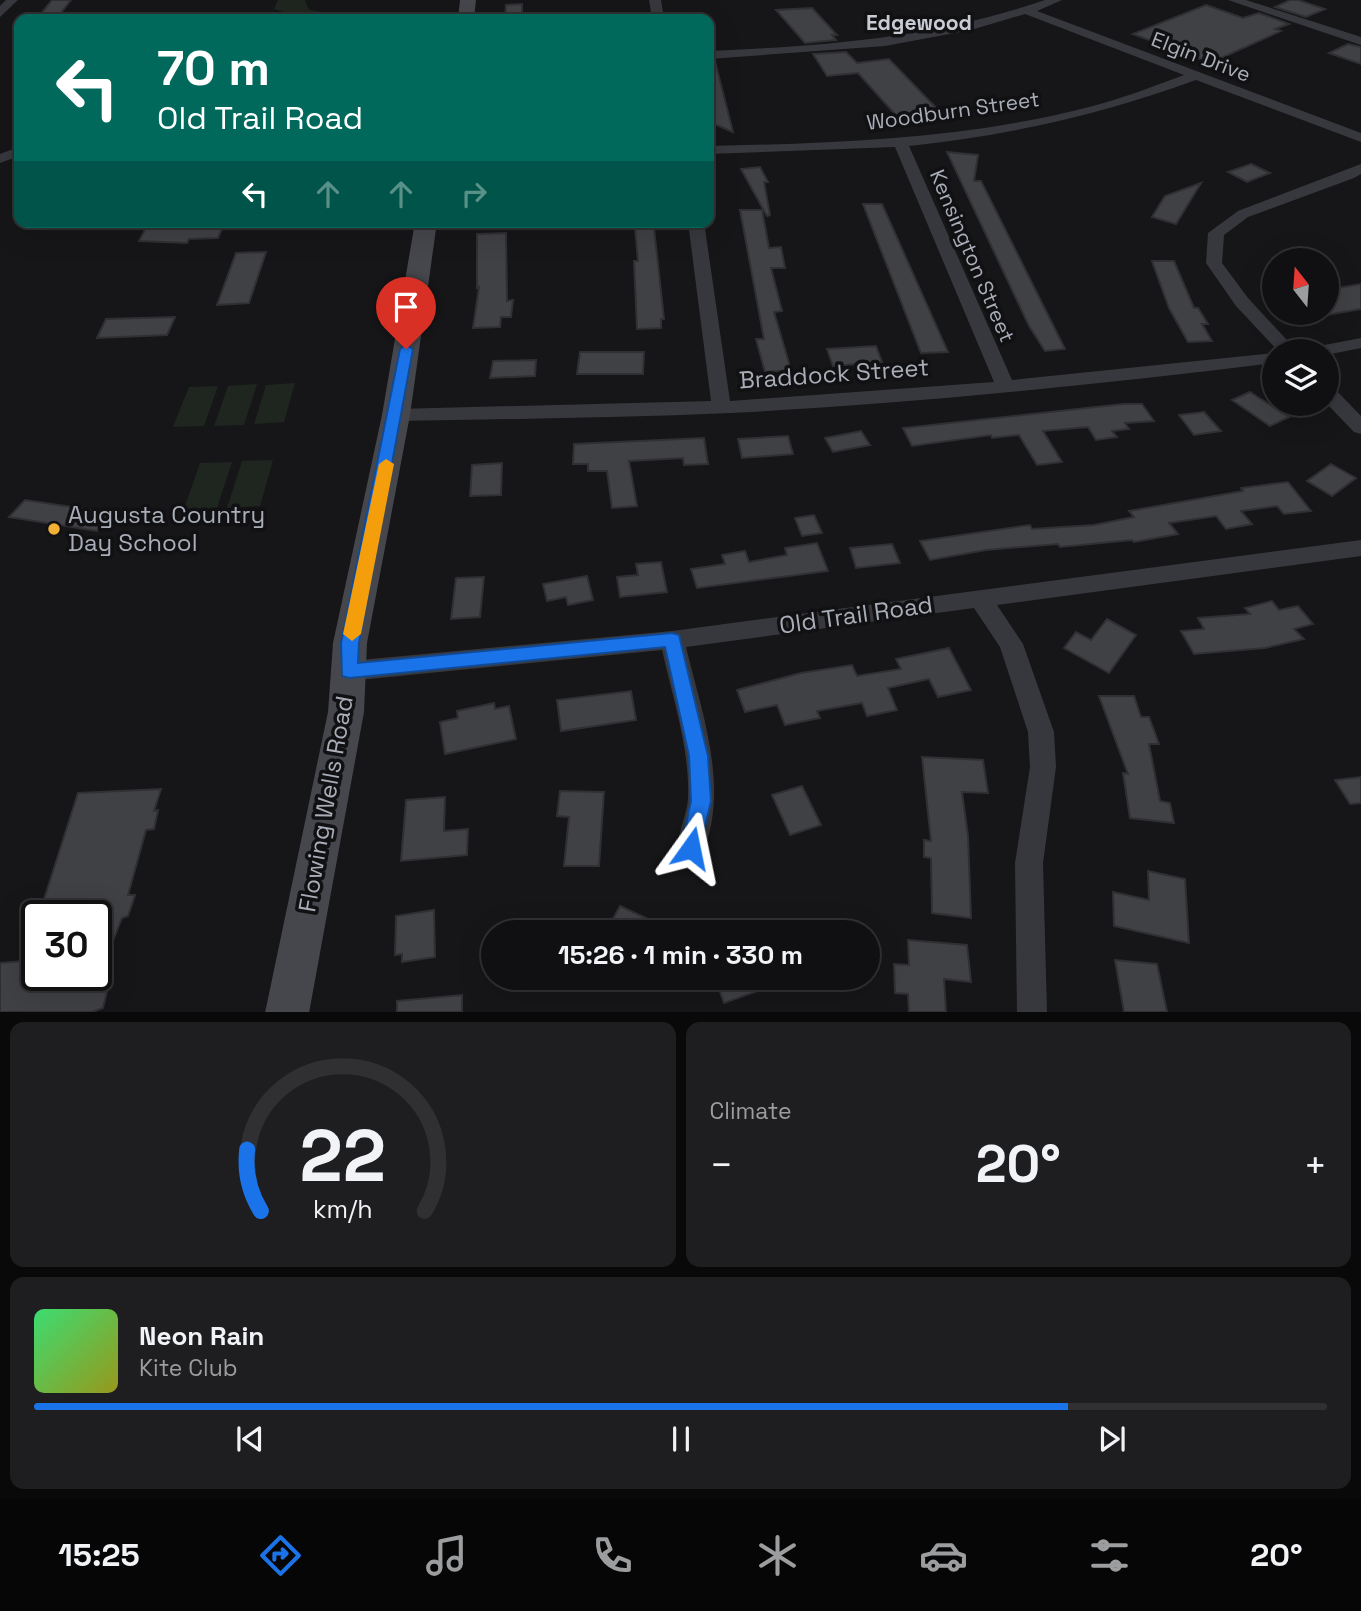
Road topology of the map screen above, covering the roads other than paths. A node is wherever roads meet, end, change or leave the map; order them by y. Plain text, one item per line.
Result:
1 (12, 0) edge
2 (1056, 0) edge
3 (1234, 0) edge
4 (1027, 11) junction
5 (0, 13) edge
6 (1361, 41) edge
7 (714, 55) edge
8 (1196, 75) junction
9 (1361, 138) edge
10 (900, 142) junction
11 (714, 150) edge
12 (1361, 168) edge
13 (425, 228) edge
14 (697, 228) edge
15 (1277, 339) edge
16 (1361, 343) edge
17 (1339, 347) edge
18 (1262, 359) edge
19 (1005, 387) junction
20 (1339, 405) edge
21 (721, 406) junction
22 (396, 415) junction
23 (1361, 428) edge
24 (1361, 548) edge
25 (979, 597) junction
26 (672, 640) junction
27 (349, 671) junction
28 (691, 848) dead end
29 (287, 1012) edge
30 (1032, 1012) edge

1 - 5 street
2 - 4 street
3 - 6 street
4 - 7 street
4 - 8 street, Elgin Drive
8 - 9 street, Elgin Drive
8 - 10 street, Woodburn Street
10 - 11 street, Woodburn Street
10 - 19 street, Kensington Street
12 - 15 street
13 - 22 main road, Flowing Wells Road
14 - 21 street
16 - 17 street
18 - 19 street, Braddock Street
19 - 21 street, Braddock Street
20 - 23 street
21 - 22 street, Braddock Street
22 - 27 main road, Flowing Wells Road
24 - 25 street, Old Trail Road
25 - 26 street, Old Trail Road
25 - 30 street
26 - 27 street, Old Trail Road
26 - 28 street
27 - 29 main road, Flowing Wells Road

